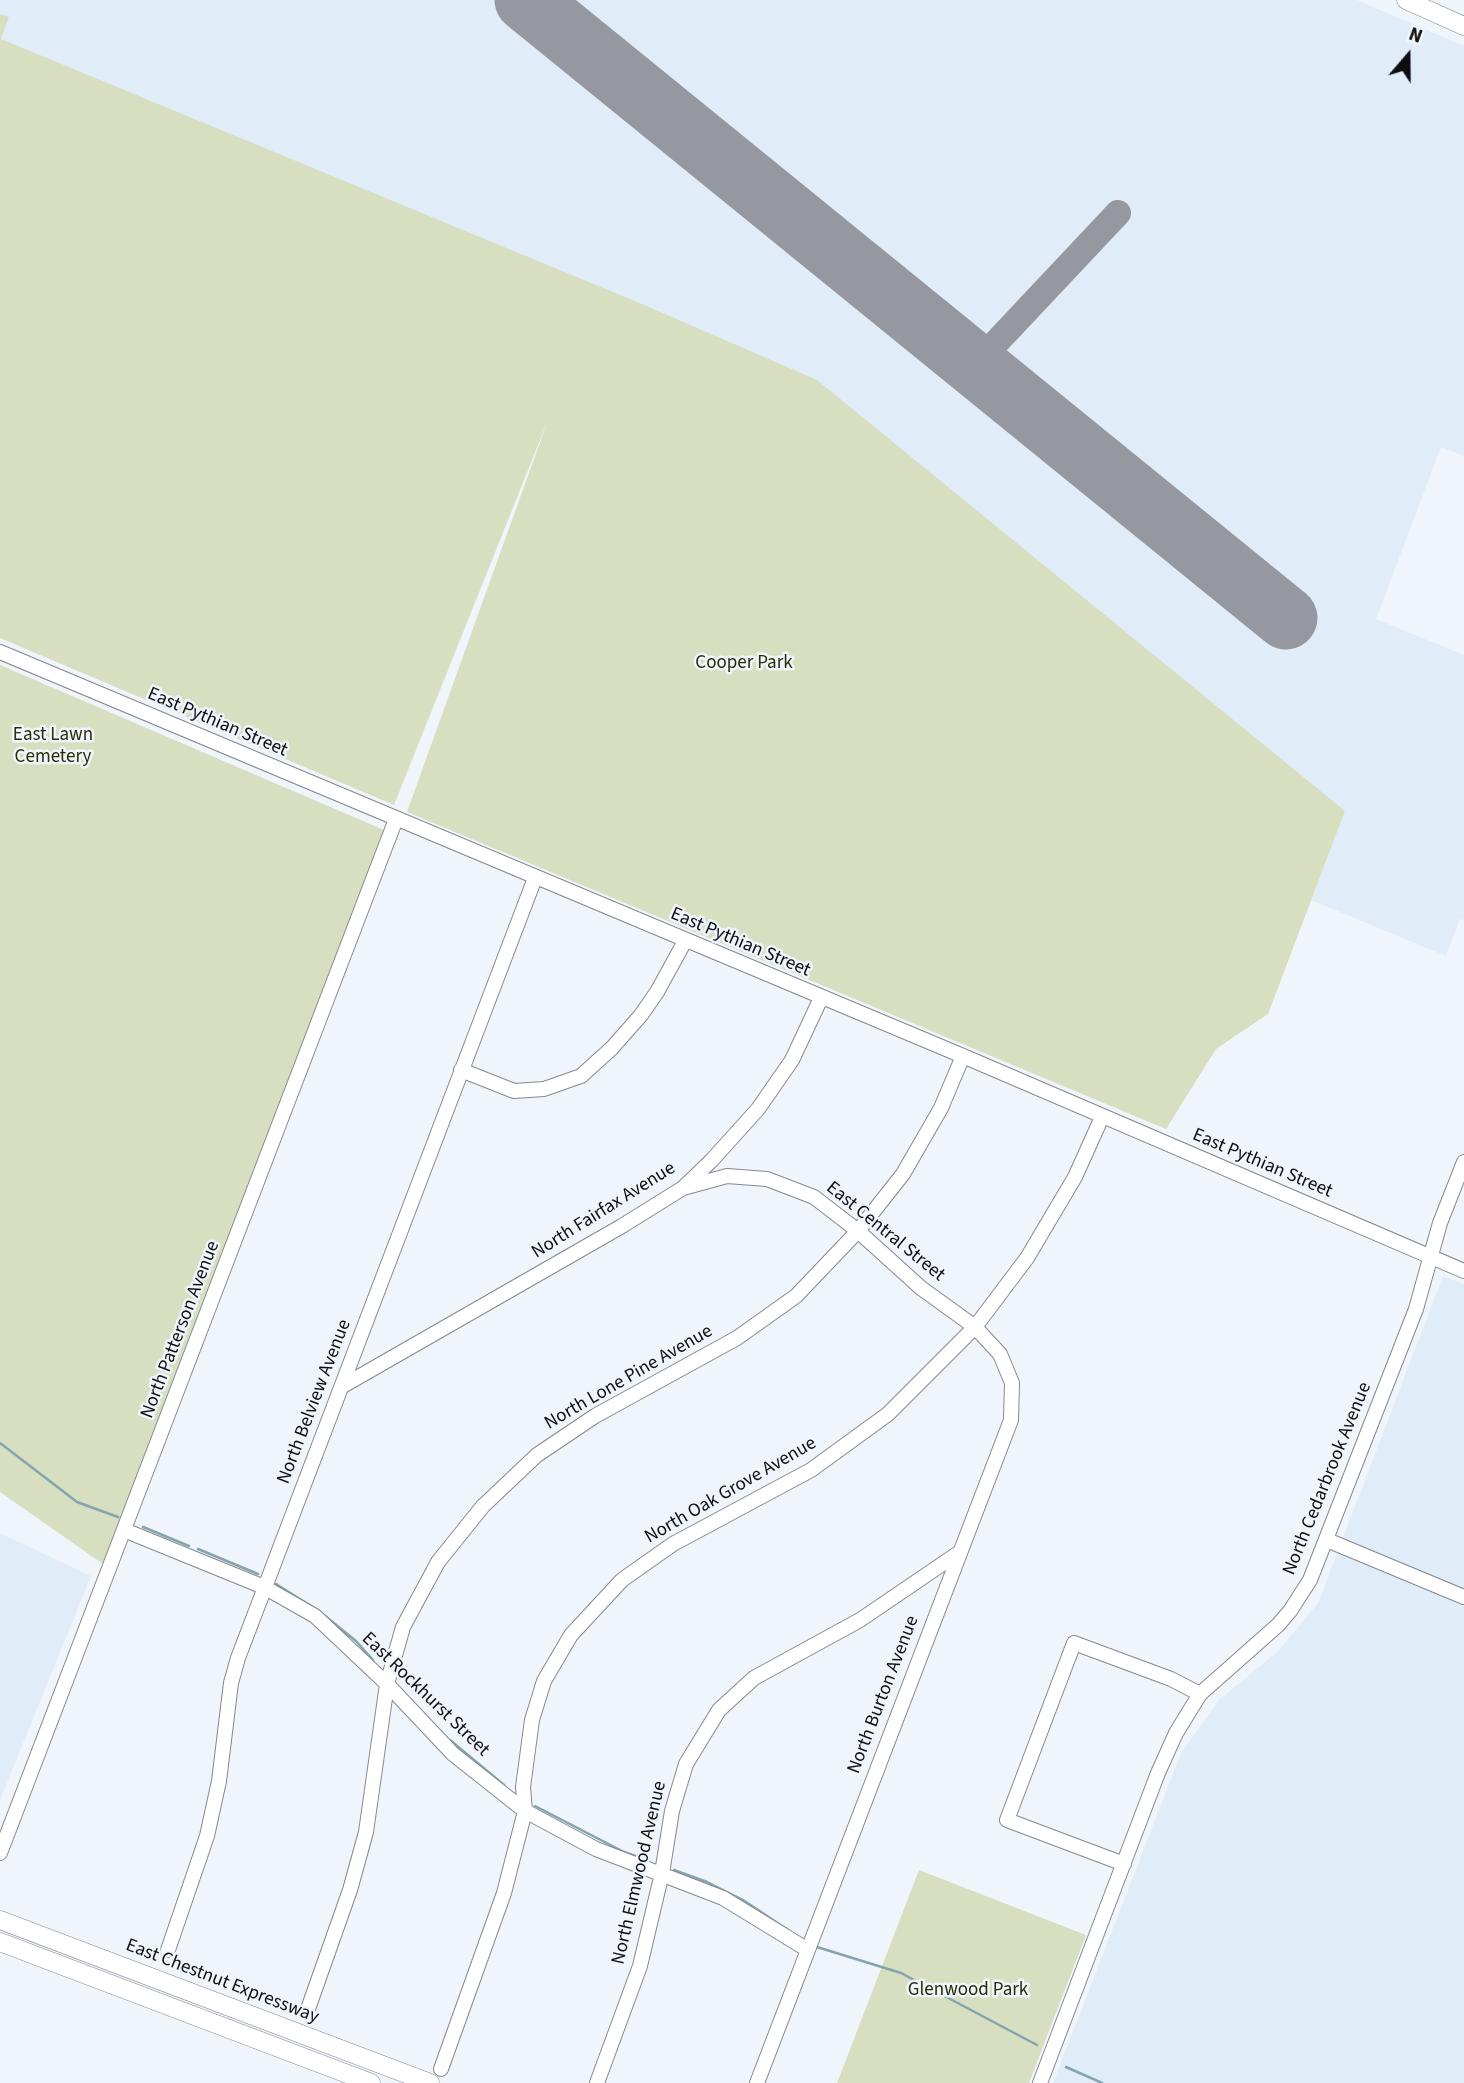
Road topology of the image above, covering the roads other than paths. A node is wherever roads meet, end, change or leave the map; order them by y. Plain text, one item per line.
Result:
1 (1406, 0) edge
2 (1464, 26) edge
3 (0, 652) edge
4 (396, 819) junction
5 (535, 878) junction
6 (685, 941) junction
7 (821, 998) junction
8 (963, 1056) junction
9 (461, 1070) junction
10 (1102, 1117) junction
11 (712, 1160) junction
12 (1464, 1162) edge
13 (727, 1177) junction
14 (683, 1188) junction
15 (858, 1231) junction
16 (1431, 1256) junction
17 (1464, 1272) edge
18 (975, 1326) junction
19 (341, 1387) junction
20 (124, 1530) junction
21 (1327, 1540) junction
22 (958, 1553) junction
23 (927, 1575) junction
24 (264, 1587) junction
25 (945, 1587) junction
26 (1464, 1597) edge
27 (387, 1684) junction
28 (1199, 1694) junction
29 (525, 1811) junction
30 (0, 1853) edge
31 (1124, 1864) junction
32 (662, 1873) junction
33 (0, 1920) edge
34 (0, 1942) edge
35 (168, 1950) dead end
36 (808, 1950) junction
37 (308, 2009) dead end
38 (435, 2076) edge
39 (371, 2083) edge
40 (597, 2083) edge
41 (757, 2083) edge
42 (1040, 2083) edge

1 - 2 main road
3 - 4 street, East Pythian Street
4 - 5 street, East Pythian Street
4 - 20 street, North Patterson Avenue
5 - 6 street, East Pythian Street
5 - 9 street, North Belview Avenue
6 - 7 street, East Pythian Street
6 - 9 street
7 - 8 street, East Pythian Street
7 - 11 street, North Fairfax Avenue
8 - 10 street, East Pythian Street
8 - 15 street, North Lone Pine Avenue
9 - 19 street, North Belview Avenue
10 - 16 street, East Pythian Street
10 - 18 street, North Oak Grove Avenue
11 - 13 street
11 - 14 street, North Fairfax Avenue
12 - 16 street, North Cedarbrook Avenue
13 - 14 street, East Central Street
13 - 15 street, East Central Street
14 - 19 street, North Fairfax Avenue
15 - 18 street, East Central Street
15 - 27 street, North Lone Pine Avenue
16 - 17 street, East Pythian Street
16 - 21 street, North Cedarbrook Avenue
18 - 22 street, North Burton Avenue
18 - 29 street, North Oak Grove Avenue
19 - 24 street, North Belview Avenue
20 - 24 street, East Rockhurst Street
20 - 30 street, North Patterson Avenue
21 - 26 street
21 - 28 street, North Cedarbrook Avenue
22 - 23 street, North Elmwood Avenue
22 - 25 street, North Burton Avenue
23 - 25 street
23 - 32 street, North Elmwood Avenue
24 - 27 street, East Rockhurst Street
24 - 35 street, North Belview Avenue
25 - 36 street, North Burton Avenue
27 - 29 street, East Rockhurst Street
27 - 37 street, North Lone Pine Avenue
28 - 31 street, North Cedarbrook Avenue
28 - 31 street
29 - 32 street, East Rockhurst Street
29 - 38 street, North Oak Grove Avenue
31 - 42 street, North Cedarbrook Avenue
32 - 36 street, East Rockhurst Street
32 - 40 street, North Elmwood Avenue
33 - 38 main road, East Chestnut Expressway
34 - 39 main road
36 - 41 street, North Burton Avenue

